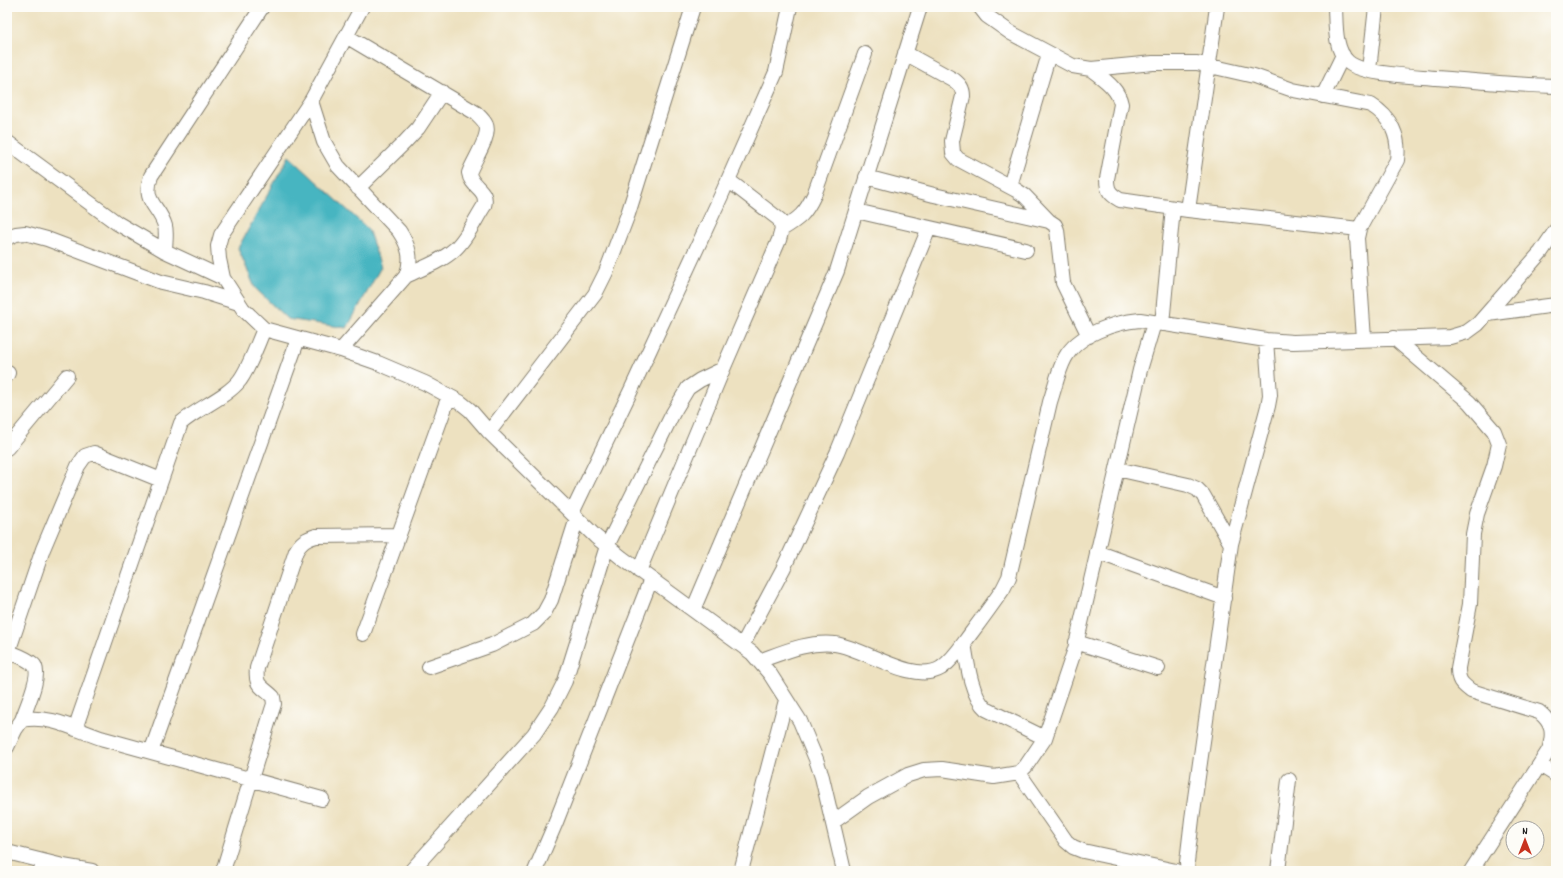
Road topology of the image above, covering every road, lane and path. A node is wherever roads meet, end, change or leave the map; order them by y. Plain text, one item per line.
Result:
1 (262, 7) edge
2 (693, 7) edge
3 (788, 7) edge
4 (920, 7) edge
5 (980, 7) edge
6 (1217, 7) edge
7 (1335, 7) edge
8 (1376, 7) edge
9 (359, 8) edge
10 (346, 36) junction
11 (905, 53) junction
12 (865, 54) dead end
13 (1049, 54) junction
14 (1342, 55) junction
15 (1208, 66) junction
16 (1091, 69) junction
17 (1369, 70) junction
18 (1556, 86) edge
19 (442, 92) junction
20 (1324, 96) junction
21 (311, 101) junction
22 (7, 142) edge
23 (866, 177) junction
24 (728, 180) junction
25 (1010, 186) junction
26 (358, 188) junction
27 (1173, 208) junction
28 (1188, 210) junction
29 (856, 211) junction
30 (1049, 221) junction
31 (929, 228) junction
32 (782, 229) junction
33 (1359, 229) junction
34 (1556, 230) edge
35 (7, 238) edge
36 (1026, 250) dead end
37 (165, 251) junction
38 (406, 276) junction
39 (223, 278) junction
40 (238, 303) junction
41 (1556, 305) edge
42 (1488, 314) junction
43 (1158, 323) junction
44 (264, 329) junction
45 (1089, 336) junction
46 (1394, 338) junction
47 (298, 339) junction
48 (1364, 339) junction
49 (1266, 340) junction
50 (341, 350) junction
51 (723, 369) junction
52 (67, 376) dead end
53 (449, 396) junction
54 (489, 432) junction
55 (7, 448) edge
56 (1117, 469) junction
57 (161, 480) junction
58 (574, 515) junction
59 (398, 535) junction
60 (1231, 544) junction
61 (607, 546) junction
62 (1097, 552) junction
63 (639, 570) junction
64 (651, 579) junction
65 (1224, 598) junction
66 (693, 610) junction
67 (363, 634) dead end
68 (1076, 642) junction
69 (964, 644) junction
70 (742, 646) junction
71 (7, 652) edge
72 (759, 661) junction
73 (429, 667) dead end
74 (1158, 668) dead end
75 (786, 700) junction
76 (22, 720) junction
77 (75, 729) junction
78 (1045, 738) junction
79 (7, 747) edge
80 (151, 752) junction
81 (1540, 765) junction
82 (1019, 773) junction
83 (1556, 775) edge
84 (251, 779) junction
85 (1289, 780) dead end
86 (322, 799) dead end
87 (833, 822) junction
88 (7, 852) edge
89 (63, 866) junction
90 (40, 871) edge
91 (92, 871) edge
92 (223, 871) edge
93 (411, 871) edge
94 (535, 871) edge
95 (741, 871) edge
96 (844, 871) edge
97 (1176, 871) edge
98 (1188, 871) edge
99 (1278, 871) edge
100 (1471, 871) edge

1 - 37 street
2 - 54 street
3 - 24 street
4 - 11 street
5 - 13 street
6 - 15 street
7 - 14 street
8 - 17 street
9 - 10 street
10 - 19 street
10 - 21 street
11 - 23 street
11 - 25 street
12 - 32 street
13 - 16 street
13 - 25 street
14 - 17 street
14 - 20 street
15 - 16 street
15 - 20 street
15 - 28 street
16 - 27 street
17 - 18 street
19 - 26 street
19 - 38 street
20 - 33 street
21 - 26 street
21 - 39 street
22 - 37 street
23 - 29 street
23 - 30 street
24 - 32 street
24 - 58 street
25 - 30 street
26 - 38 street
27 - 28 street
27 - 43 street
28 - 33 street
29 - 31 street
29 - 66 street
30 - 45 street
31 - 36 street
31 - 70 street
32 - 51 street
33 - 48 street
34 - 42 street
35 - 40 street
37 - 39 street
38 - 50 street
39 - 40 street
40 - 44 street
41 - 42 street
42 - 46 street
43 - 45 street
43 - 49 street
43 - 56 street
44 - 47 street
44 - 57 street
45 - 69 street
46 - 48 street
46 - 81 street
47 - 50 street
47 - 80 street
48 - 49 street
49 - 60 street
50 - 53 street
51 - 61 street
51 - 63 street
52 - 55 street
53 - 54 street
53 - 59 street
54 - 58 street
56 - 60 street
56 - 62 street
57 - 71 street
57 - 77 street
58 - 61 street
58 - 73 street
59 - 67 street
59 - 84 street
60 - 65 street
61 - 63 street
61 - 93 street
62 - 65 street
62 - 68 street
63 - 64 street
64 - 66 street
64 - 94 street
65 - 98 street
66 - 70 street
68 - 74 street
68 - 78 street
69 - 72 street
69 - 78 street
70 - 72 street
71 - 76 street
72 - 75 street
75 - 87 street
75 - 95 street
76 - 77 street
76 - 79 street
77 - 80 street
78 - 82 street
80 - 84 street
81 - 83 street
81 - 100 street
82 - 87 street
82 - 97 street
84 - 86 street
84 - 92 street
85 - 99 street
87 - 96 street
88 - 89 street
89 - 90 street
89 - 91 street

